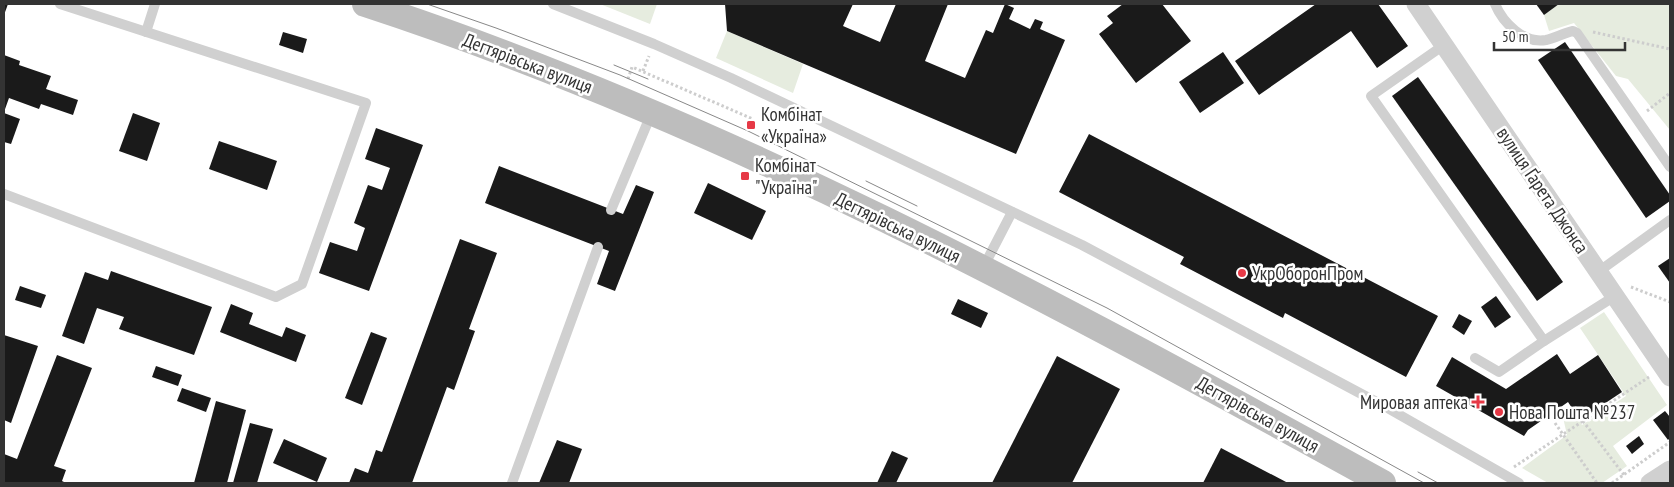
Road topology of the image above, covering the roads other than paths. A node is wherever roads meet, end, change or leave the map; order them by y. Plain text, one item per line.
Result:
1 (60, 4) edge
2 (155, 4) edge
3 (365, 4) edge
4 (553, 4) edge
5 (1416, 4) edge
6 (1495, 4) edge
7 (146, 32) junction
8 (1444, 45) junction
9 (653, 112) junction
10 (1670, 167) edge
11 (4, 194) edge
12 (611, 210) dead end
13 (1012, 212) junction
14 (1670, 220) edge
15 (598, 247) dead end
16 (984, 268) junction
17 (1598, 272) junction
18 (1621, 290) junction
19 (1544, 341) junction
20 (1475, 358) dead end
21 (1667, 372) edge
22 (1670, 470) edge
23 (512, 483) edge
24 (1383, 483) edge
25 (1519, 483) edge
26 (1650, 483) edge

1 - 7 lane
2 - 7 lane
3 - 9 main road, Дегтярівська вулиця
4 - 13 lane
5 - 8 street, вулиця Ґарета Джонса
6 - 10 lane
7 - 11 lane
8 - 17 street, вулиця Ґарета Джонса
8 - 19 lane
9 - 12 lane
9 - 16 main road, Дегтярівська вулиця
13 - 16 lane
13 - 25 lane
14 - 17 lane
15 - 23 lane
16 - 24 main road, Дегтярівська вулиця
17 - 18 street, вулиця Ґарета Джонса
18 - 19 lane
18 - 21 street, вулиця Ґарета Джонса
19 - 20 lane
22 - 26 street

